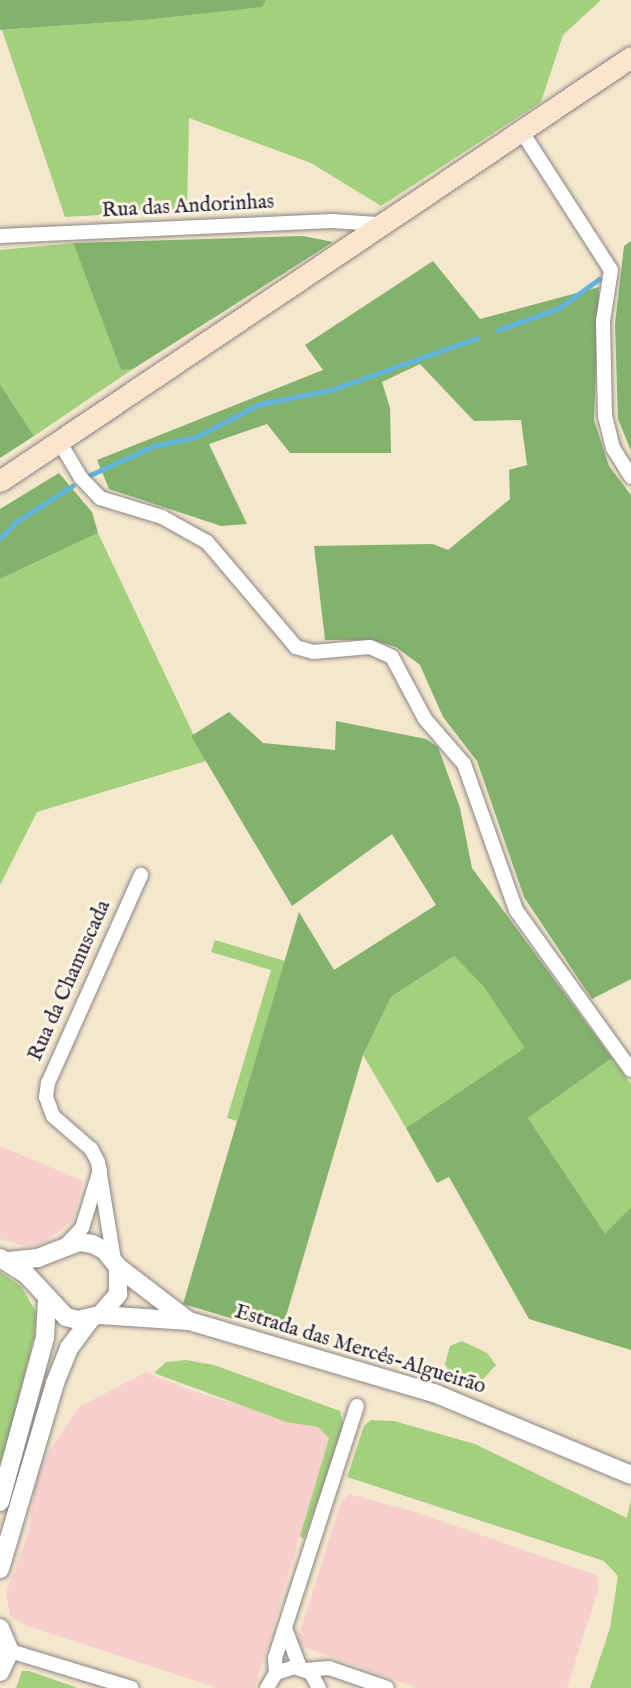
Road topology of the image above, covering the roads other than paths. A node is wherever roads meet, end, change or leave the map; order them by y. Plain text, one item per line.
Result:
1 (631, 57) edge
2 (522, 132) junction
3 (378, 224) junction
4 (0, 236) edge
5 (58, 441) junction
6 (631, 477) edge
7 (0, 481) edge
8 (141, 875) dead end
9 (631, 1070) edge
10 (100, 1169) junction
11 (61, 1248) junction
12 (4, 1260) edge
13 (116, 1263) junction
14 (46, 1297) junction
15 (96, 1317) junction
16 (189, 1321) junction
17 (357, 1406) dead end
18 (631, 1475) edge
19 (0, 1502) edge
20 (0, 1569) edge
21 (0, 1627) edge
22 (286, 1629) junction
23 (10, 1651) junction
24 (0, 1669) edge
25 (303, 1669) junction
26 (276, 1673) junction
27 (132, 1688) edge
28 (267, 1688) edge
29 (319, 1688) edge
30 (387, 1688) edge

1 - 2 main road
2 - 3 main road
2 - 6 street
3 - 4 street, Rua das Andorinhas
3 - 5 main road
5 - 7 main road
5 - 9 street
8 - 10 street, Rua da Chamuscada
10 - 11 street
10 - 13 street, Rua da Chamuscada
11 - 12 street, Estrada das Mercês-Algueirão
11 - 13 street, Estrada das Mercês-Algueirão
11 - 14 street
12 - 14 street, Estrada das Mercês-Algueirão
13 - 15 street
13 - 16 street, Estrada das Mercês-Algueirão
14 - 15 street, Estrada das Mercês-Algueirão
14 - 19 street
15 - 16 street, Estrada das Mercês-Algueirão
15 - 20 street
16 - 18 street, Estrada das Mercês-Algueirão
17 - 22 street
21 - 23 street
22 - 25 street
22 - 26 street
23 - 24 street
23 - 27 street
25 - 26 street
25 - 29 street
25 - 30 street
26 - 28 street

